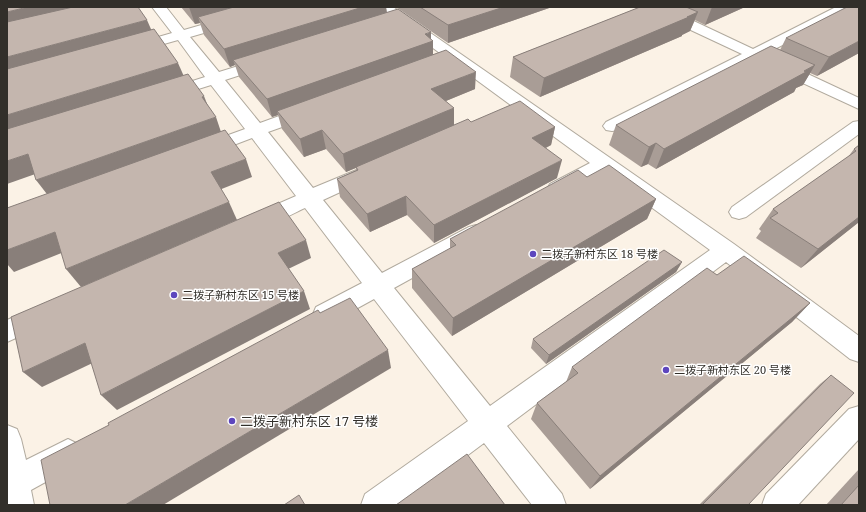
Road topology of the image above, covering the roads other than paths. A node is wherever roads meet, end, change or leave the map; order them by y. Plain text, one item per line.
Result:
1 (159, 7) edge
2 (279, 7) edge
3 (654, 7) edge
4 (846, 7) edge
5 (640, 13) edge
6 (390, 16) edge
7 (181, 35) junction
8 (120, 52) edge
9 (753, 54) junction
10 (282, 57) edge
11 (455, 57) junction
12 (433, 66) edge
13 (215, 78) junction
14 (156, 97) edge
15 (859, 104) edge
16 (521, 105) junction
17 (322, 106) edge
18 (499, 114) edge
19 (612, 126) dead end
20 (859, 126) edge
21 (256, 131) junction
22 (190, 155) edge
23 (604, 163) junction
24 (382, 166) edge
25 (310, 198) junction
26 (535, 200) edge
27 (739, 212) dead end
28 (494, 222) edge
29 (237, 230) edge
30 (726, 250) junction
31 (378, 285) junction
32 (57, 309) edge
33 (309, 323) edge
34 (7, 331) edge
35 (859, 351) edge
36 (859, 419) edge
37 (488, 424) junction
38 (7, 439) edge
39 (85, 445) edge
40 (17, 494) edge
41 (376, 505) edge
42 (552, 505) edge
43 (777, 505) edge

1 - 7 street
2 - 7 street
3 - 5 street
3 - 9 street
4 - 9 street
6 - 11 street
7 - 8 street
7 - 13 street
9 - 15 street
9 - 19 street
10 - 13 street
11 - 12 street
11 - 16 street
13 - 14 street
13 - 21 street
16 - 18 street
16 - 23 street
17 - 21 street
20 - 27 street
21 - 22 street
21 - 25 street
23 - 26 street
23 - 30 street
24 - 25 street
25 - 29 street
25 - 31 street
28 - 31 street
30 - 35 street
30 - 37 street
31 - 33 street
31 - 37 street
32 - 34 street
36 - 43 street
37 - 41 street
37 - 42 street
38 - 40 street
39 - 40 street

